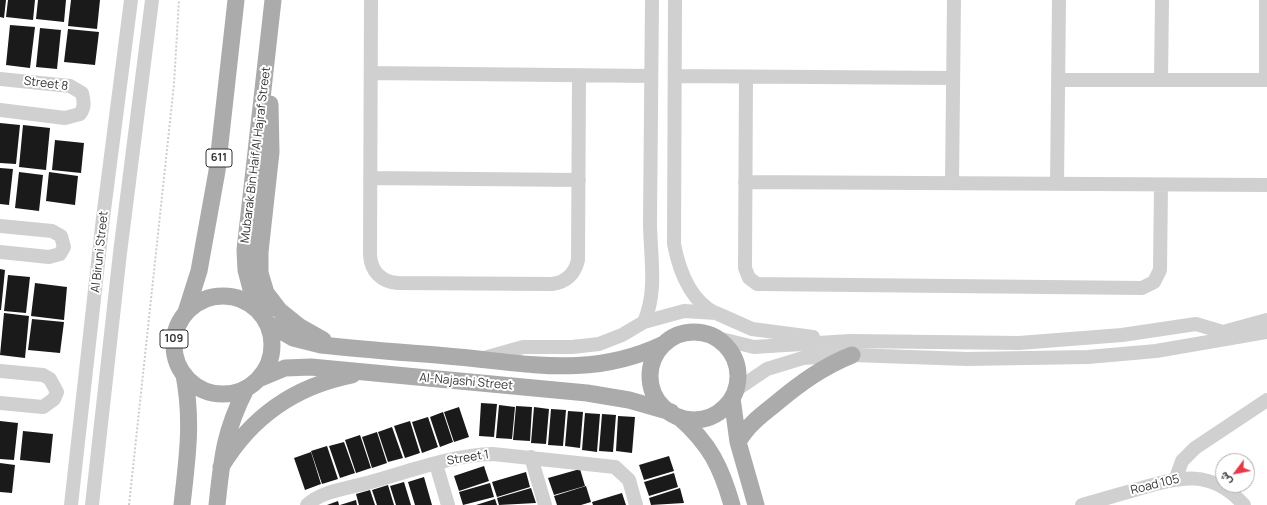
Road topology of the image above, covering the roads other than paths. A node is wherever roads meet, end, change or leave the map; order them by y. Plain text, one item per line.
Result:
1 (131, 0) edge
2 (152, 0) edge
3 (236, 0) edge
4 (273, 0) edge
5 (371, 0) edge
6 (652, 0) edge
7 (675, 0) edge
8 (954, 0) edge
9 (1058, 0) edge
10 (1162, 0) edge
11 (1266, 0) edge
12 (371, 73) junction
13 (579, 76) junction
14 (651, 76) junction
15 (675, 76) junction
16 (746, 77) junction
17 (265, 78) junction
18 (953, 78) junction
19 (0, 79) edge
20 (1058, 80) junction
21 (1161, 80) junction
22 (1266, 80) edge
23 (0, 110) edge
24 (370, 178) junction
25 (578, 180) junction
26 (745, 182) junction
27 (952, 184) junction
28 (1057, 184) junction
29 (1161, 185) junction
30 (1267, 185) edge
31 (103, 218) junction
32 (123, 223) junction
33 (0, 226) edge
34 (100, 247) junction
35 (0, 252) edge
36 (120, 253) junction
37 (256, 308) junction
38 (186, 312) junction
39 (716, 313) junction
40 (1267, 320) edge
41 (644, 322) junction
42 (268, 323) junction
43 (1267, 332) edge
44 (717, 338) junction
45 (664, 344) junction
46 (336, 346) junction
47 (851, 348) junction
48 (479, 359) junction
49 (0, 370) edge
50 (366, 373) junction
51 (184, 375) junction
52 (261, 378) junction
53 (246, 389) junction
54 (734, 394) junction
55 (1267, 400) edge
56 (0, 402) edge
57 (675, 414) junction
58 (738, 442) junction
59 (531, 457) junction
60 (436, 464) junction
61 (221, 467) junction
62 (1176, 478) junction
63 (71, 505) edge
64 (92, 505) edge
65 (182, 505) edge
66 (218, 505) edge
67 (307, 505) edge
68 (448, 505) edge
69 (545, 505) edge
70 (636, 505) edge
71 (732, 505) edge
72 (756, 505) edge
73 (1082, 505) edge
74 (1244, 505) edge

1 - 31 street, Al Biruni Street
2 - 32 street, Al Biruni Street
3 - 38 main road, 611
4 - 17 main road, Mubarak Bin Haif Al Hajraf Street
5 - 12 street
6 - 14 street
7 - 15 street
8 - 18 street
9 - 20 street
10 - 21 street
11 - 22 street
12 - 13 street
12 - 24 street
13 - 14 street
13 - 25 street
14 - 41 street
15 - 16 street
15 - 39 street
16 - 18 street
16 - 26 street
17 - 37 main road, Mubarak Bin Haif Al Hajraf Street
17 - 46 main road
18 - 27 street
19 - 23 street, Street 8
20 - 21 street
20 - 28 street
21 - 22 street
24 - 25 street
24 - 25 street
26 - 27 street
26 - 29 street
27 - 28 street
28 - 29 street
29 - 30 street
31 - 32 street
31 - 34 street, Al Biruni Street
32 - 36 street, Al Biruni Street
33 - 35 street
34 - 36 street
34 - 63 street, Al Biruni Street
36 - 64 street, Al Biruni Street
37 - 38 main road, 109
37 - 42 main road, 109
38 - 51 main road, 109
39 - 41 street
39 - 47 street
40 - 47 street
41 - 48 street
42 - 46 main road, Al-Najashi Street
42 - 52 main road, 109
43 - 47 street
44 - 45 main road
44 - 47 street
44 - 54 main road
45 - 48 main road, Al-Najashi Street
45 - 57 main road
46 - 48 main road, Al-Najashi Street
47 - 54 street
47 - 58 main road
49 - 56 street
50 - 52 main road, Al-Najashi Street
50 - 57 main road, Al-Najashi Street
50 - 61 main road
51 - 53 main road, 109
51 - 65 main road
52 - 53 main road, 109
53 - 61 main road
54 - 57 main road
54 - 58 main road
55 - 62 street
57 - 71 main road, Al-Najashi Street
58 - 72 main road
59 - 60 street, Street 1
59 - 69 street
59 - 70 street, Street 1
60 - 67 street, Street 1
60 - 68 street
61 - 66 main road
62 - 73 street, Road 105
62 - 74 street, Road 105

